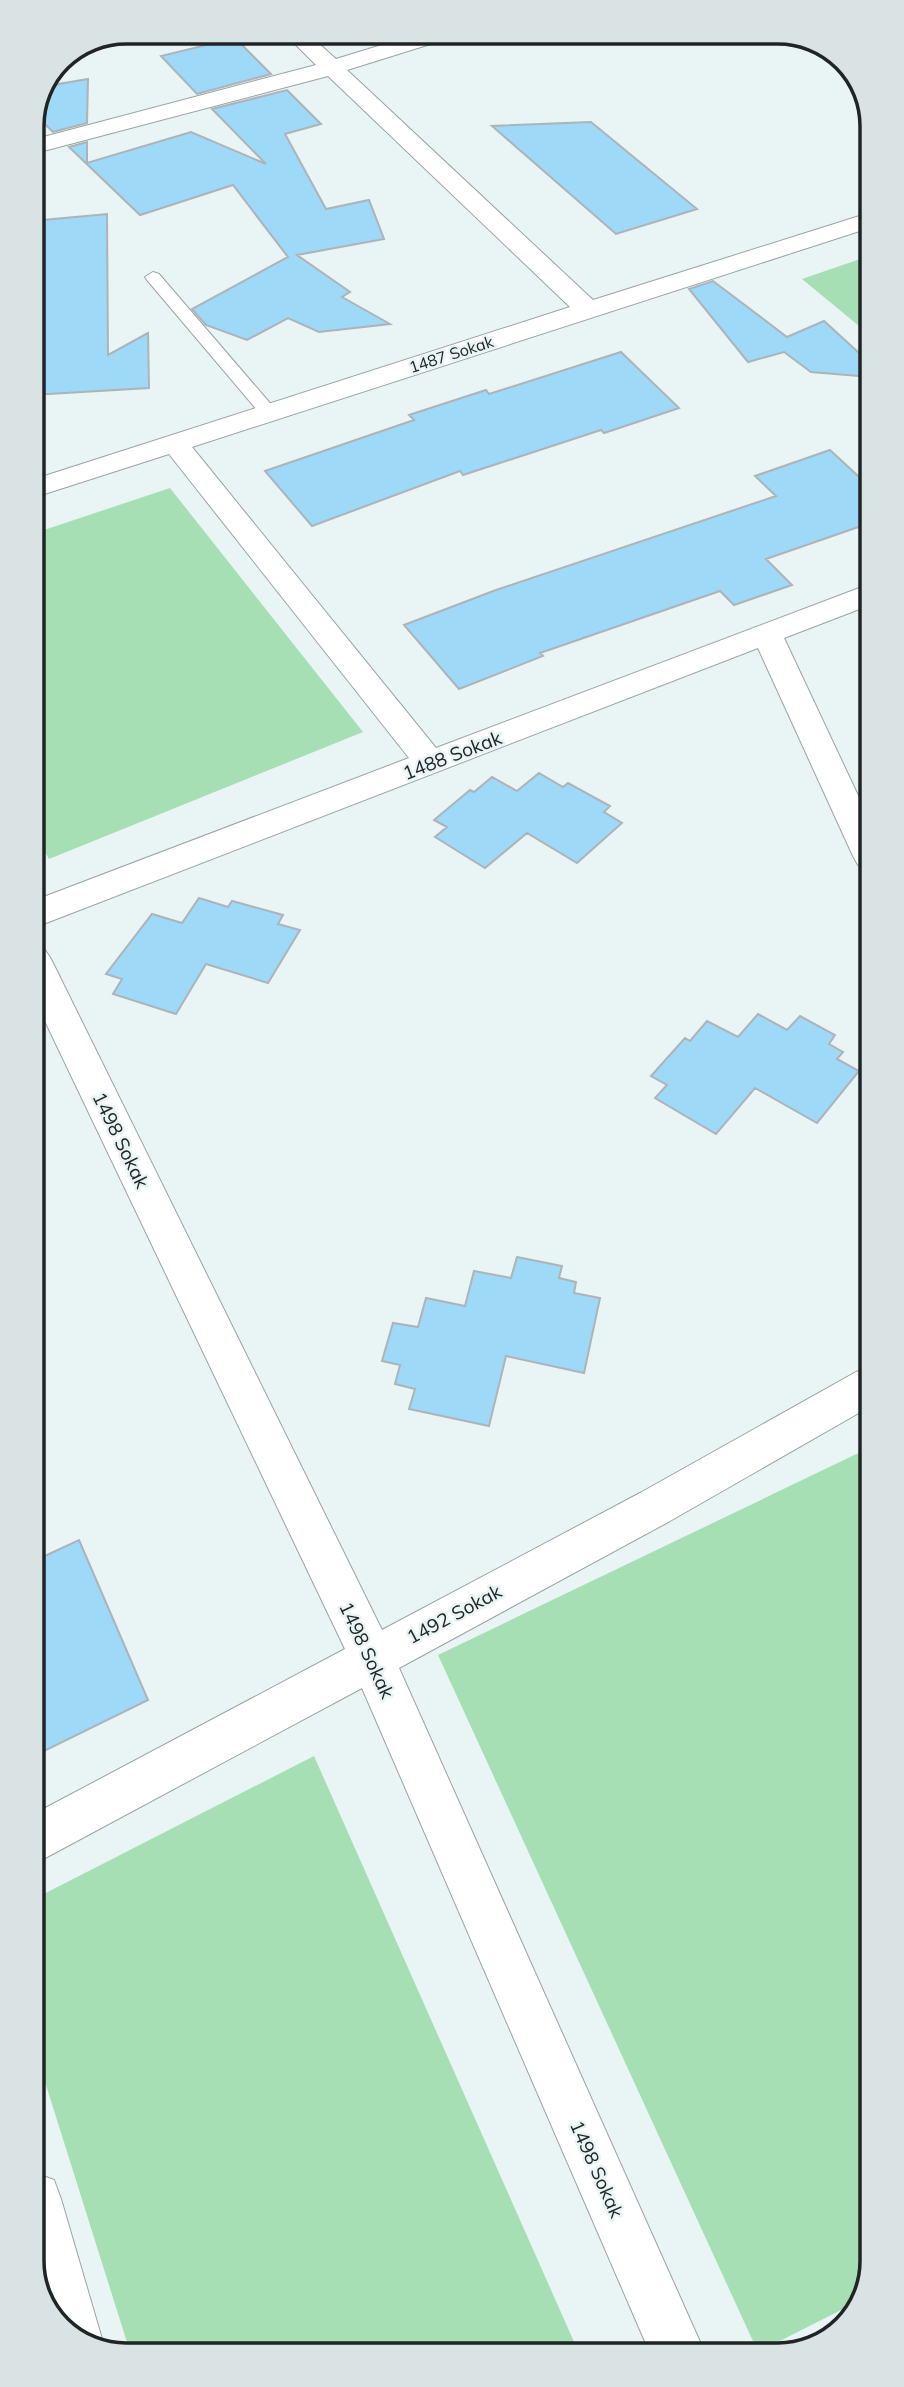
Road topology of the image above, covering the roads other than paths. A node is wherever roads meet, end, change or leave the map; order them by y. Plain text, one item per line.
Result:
1 (307, 44) edge
2 (407, 44) edge
3 (332, 68) junction
4 (44, 144) edge
5 (860, 223) edge
6 (153, 277) dead end
7 (588, 310) junction
8 (269, 413) junction
9 (175, 444) junction
10 (44, 485) edge
11 (860, 598) edge
12 (766, 633) junction
13 (430, 764) junction
14 (860, 835) edge
15 (44, 911) edge
16 (44, 982) edge
17 (860, 1391) edge
18 (372, 1658) junction
19 (44, 1835) edge
20 (44, 2230) edge
21 (70, 2320) edge
22 (674, 2343) edge

1 - 3 street
2 - 3 street
3 - 4 street
3 - 7 street
5 - 7 street, 1487 Sokak
6 - 8 lane
7 - 8 street, 1487 Sokak
8 - 9 street, 1487 Sokak
9 - 10 street, 1487 Sokak
9 - 13 street
11 - 12 street, 1488 Sokak
12 - 13 street, 1488 Sokak
12 - 14 street
13 - 15 street, 1488 Sokak
16 - 18 street, 1498 Sokak
17 - 18 street, 1492 Sokak
18 - 19 street, 1492 Sokak
18 - 22 street, 1498 Sokak
20 - 21 street

